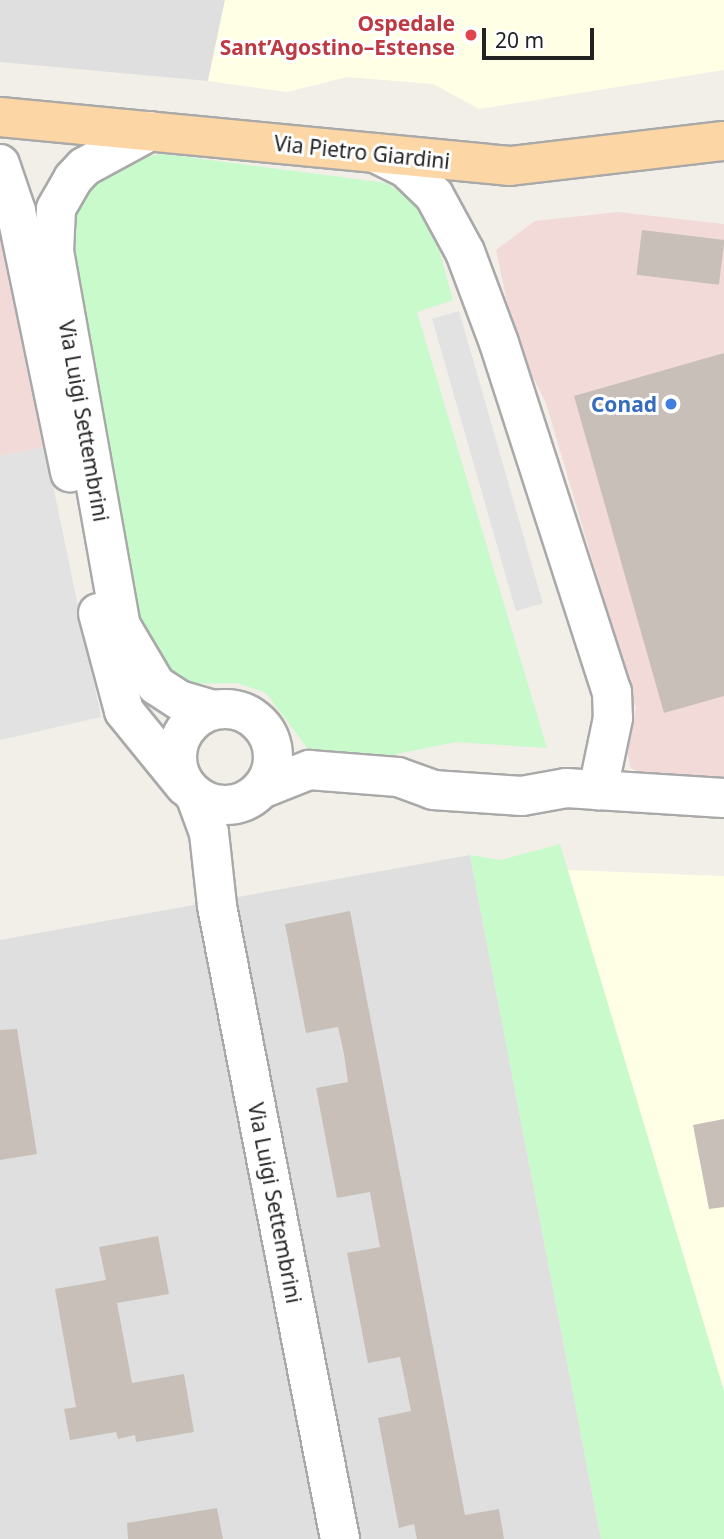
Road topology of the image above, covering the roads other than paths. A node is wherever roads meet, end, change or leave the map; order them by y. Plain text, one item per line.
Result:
1 (0, 117) edge
2 (150, 131) junction
3 (724, 141) edge
4 (374, 153) junction
5 (0, 164) edge
6 (213, 710) junction
7 (270, 739) junction
8 (309, 770) junction
9 (582, 789) junction
10 (190, 791) junction
11 (256, 794) junction
12 (724, 798) edge
13 (215, 866) junction
14 (340, 1539) edge

1 - 2 main road, Via Pietro Giardini
2 - 4 main road, Via Pietro Giardini
2 - 6 street, Via Luigi Settembrini
3 - 4 main road, Via Pietro Giardini
4 - 9 street
5 - 10 street, Via Luigi Settembrini
6 - 7 street
6 - 10 street
7 - 8 street
7 - 11 street
8 - 9 street
8 - 11 street
9 - 12 street
10 - 11 street
10 - 13 street, Via Luigi Settembrini
11 - 13 street
13 - 14 street, Via Luigi Settembrini

